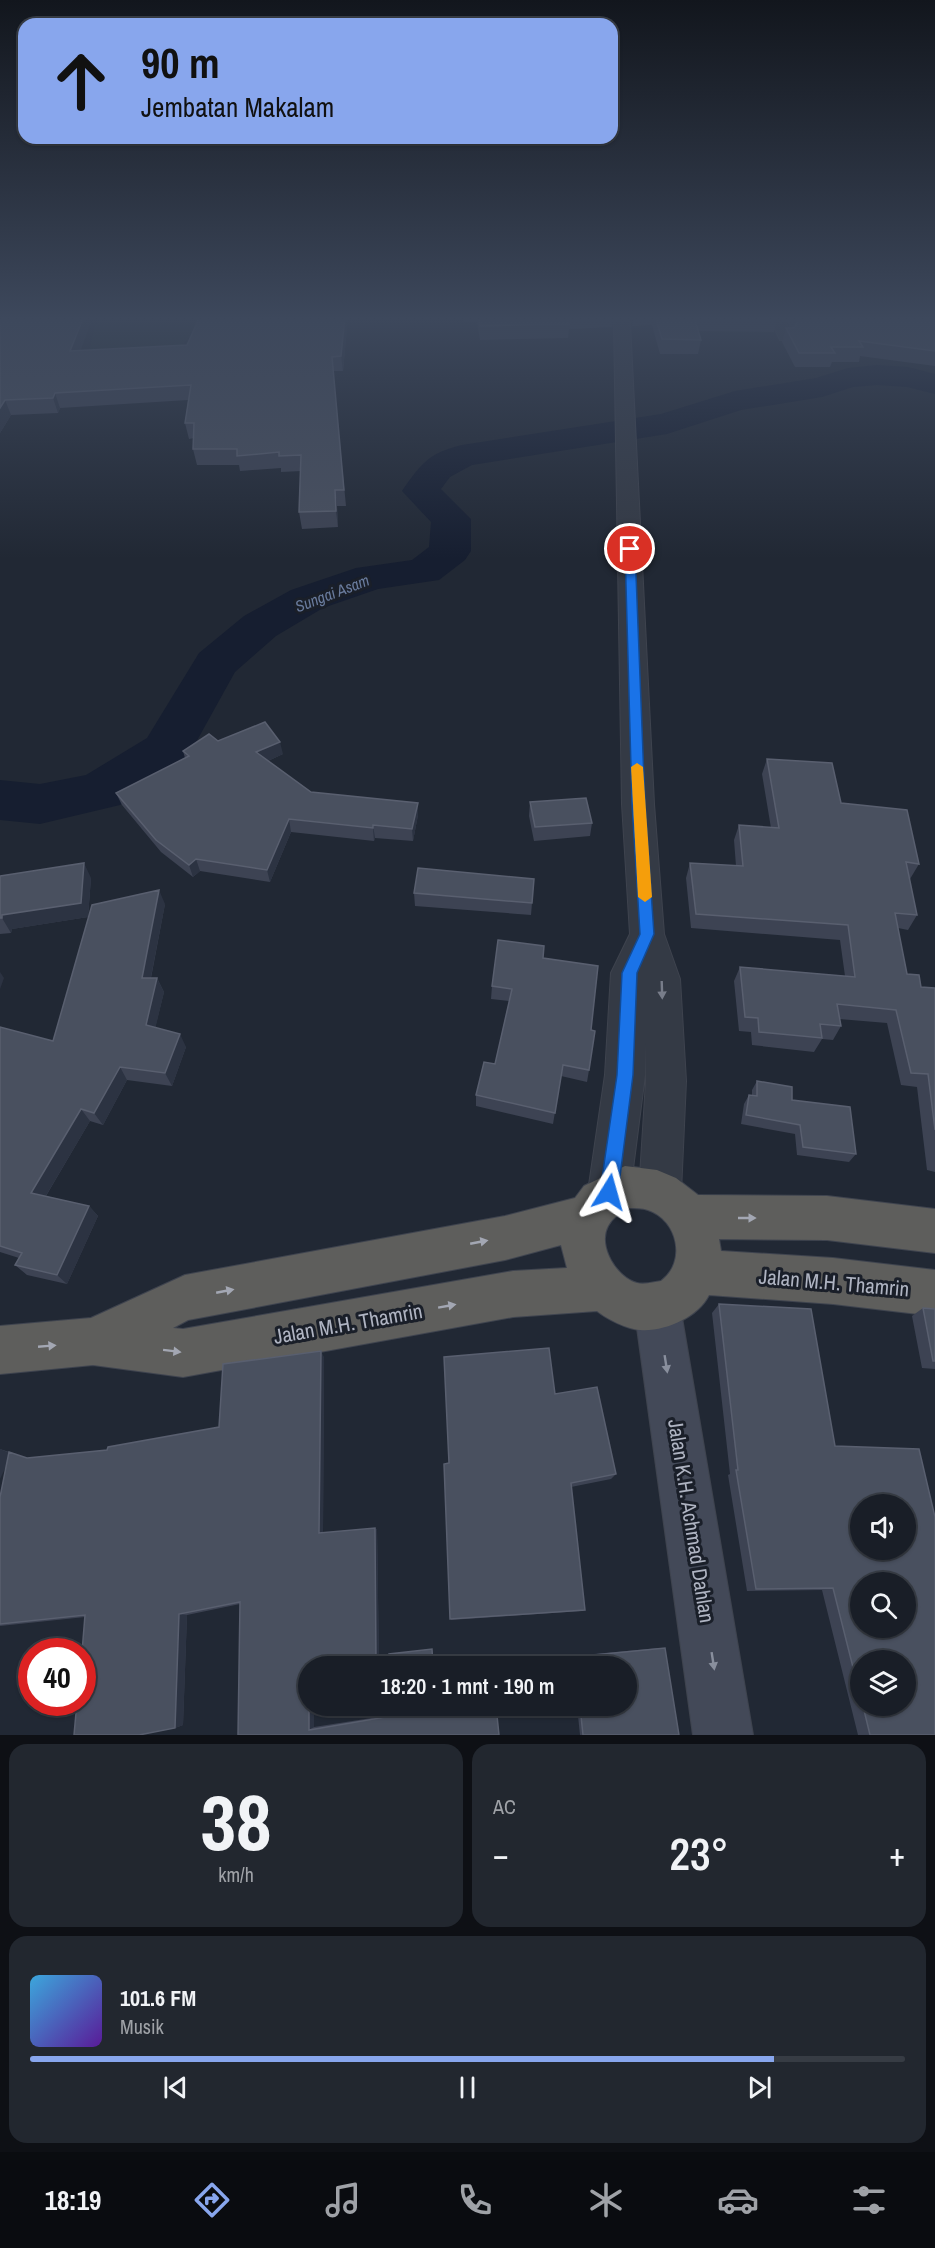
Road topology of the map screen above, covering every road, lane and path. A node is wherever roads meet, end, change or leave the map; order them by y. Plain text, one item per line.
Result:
1 (625, 397) edge
2 (647, 934) junction
3 (598, 1205) junction
4 (674, 1205) junction
5 (935, 1231) edge
6 (697, 1272) junction
7 (603, 1288) junction
8 (935, 1293) edge
9 (657, 1306) junction
10 (93, 1341) junction
11 (0, 1350) edge
12 (723, 1735) edge

1 - 2 street
2 - 3 street
2 -> 4 street
3 - 4 highway
3 - 7 highway
10 -> 3 highway, Jalan M.H. Thamrin
4 -> 5 highway
4 - 6 highway
6 - 8 highway, Jalan M.H. Thamrin
6 - 9 highway
7 - 9 highway
10 -> 7 highway, Jalan M.H. Thamrin
9 -> 12 main road, Jalan K.H. Achmad Dahlan
11 -> 10 highway, Jalan M.H. Thamrin

